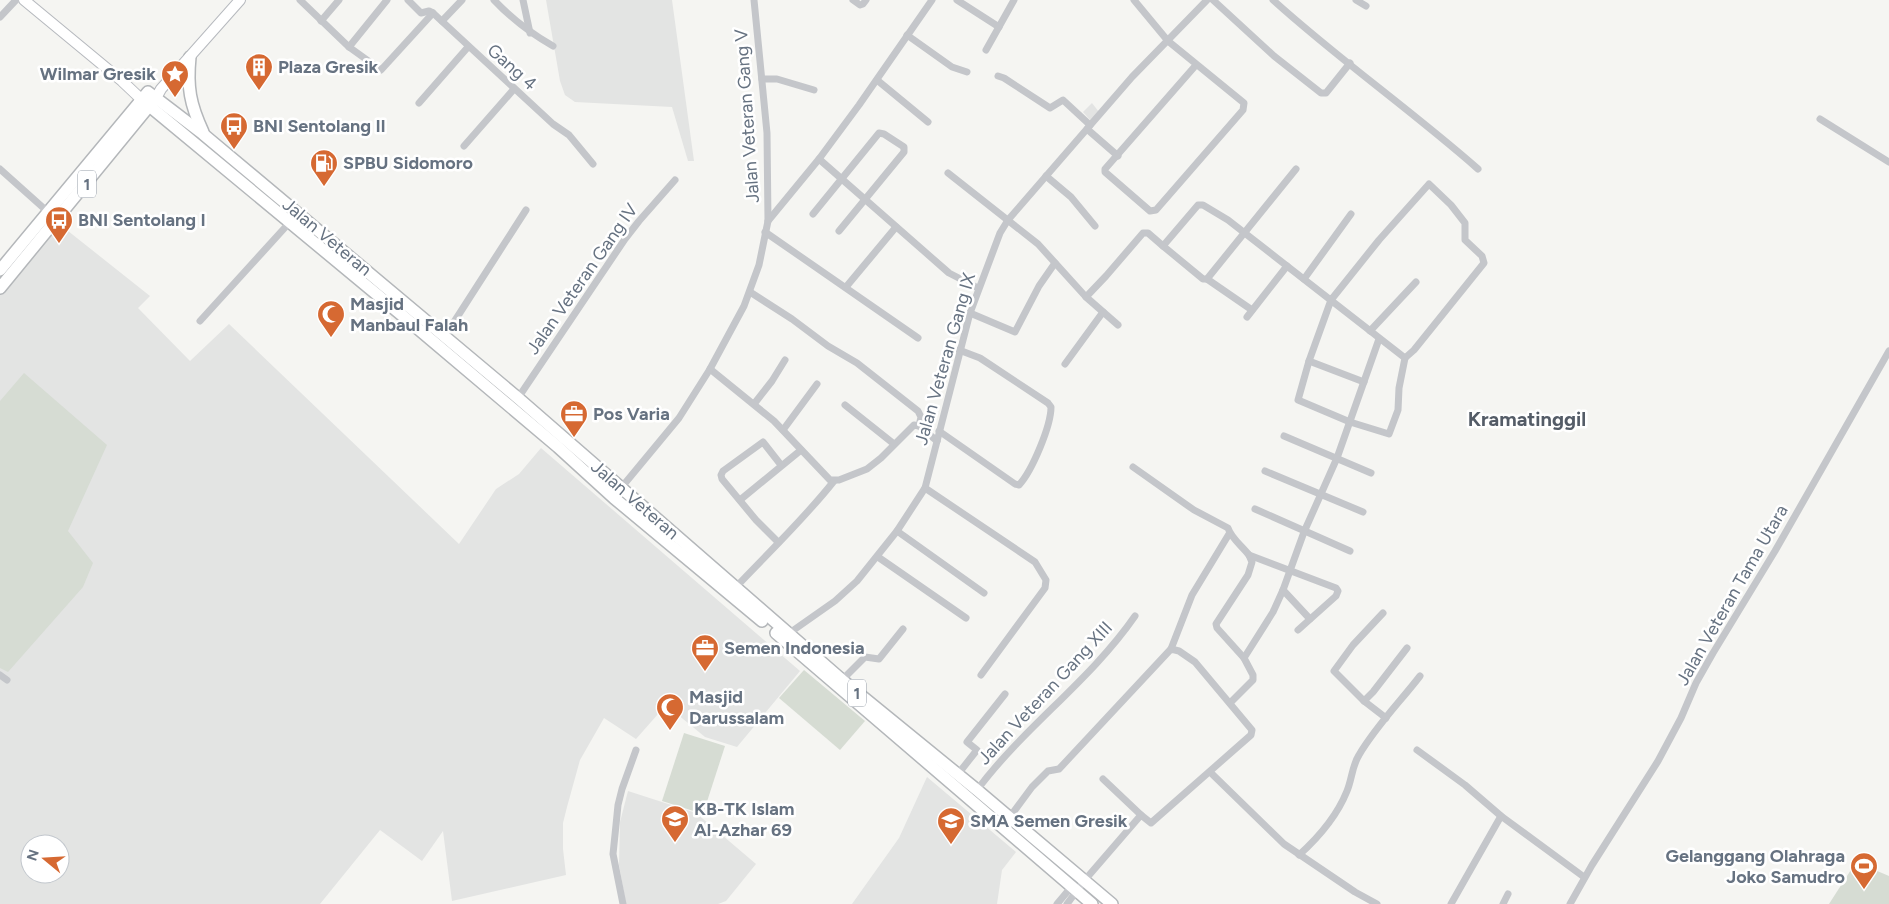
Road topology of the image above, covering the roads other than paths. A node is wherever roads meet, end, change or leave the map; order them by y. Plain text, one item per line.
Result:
1 (16, 0) edge
2 (24, 0) edge
3 (240, 0) edge
4 (300, 0) edge
5 (339, 0) edge
6 (387, 0) edge
7 (408, 0) edge
8 (462, 0) edge
9 (494, 0) edge
10 (523, 0) edge
11 (754, 0) edge
12 (854, 0) edge
13 (866, 0) edge
14 (932, 0) edge
15 (957, 0) edge
16 (1014, 0) edge
17 (1134, 0) edge
18 (1207, 0) edge
19 (1213, 0) edge
20 (1273, 0) edge
21 (1356, 0) edge
22 (1366, 6) dead end
23 (433, 13) junction
24 (0, 18) edge
25 (321, 21) junction
26 (442, 21) junction
27 (999, 27) junction
28 (530, 34) junction
29 (907, 35) junction
30 (1168, 42) junction
31 (553, 46) dead end
32 (350, 47) junction
33 (468, 47) junction
34 (986, 50) dead end
35 (190, 56) junction
36 (1350, 64) junction
37 (1196, 65) junction
38 (967, 72) dead end
39 (998, 76) dead end
40 (762, 79) junction
41 (877, 80) junction
42 (514, 89) junction
43 (814, 90) dead end
44 (151, 97) junction
45 (419, 103) dead end
46 (1820, 119) dead end
47 (928, 122) dead end
48 (1089, 127) junction
49 (204, 134) junction
50 (464, 146) dead end
51 (1118, 156) junction
52 (819, 159) junction
53 (1889, 162) edge
54 (593, 164) dead end
55 (0, 168) edge
56 (1296, 169) dead end
57 (1478, 169) dead end
58 (948, 173) dead end
59 (1046, 176) junction
60 (842, 179) junction
61 (675, 180) dead end
62 (864, 199) junction
63 (526, 210) dead end
64 (48, 212) junction
65 (813, 214) dead end
66 (1351, 214) dead end
67 (1008, 220) junction
68 (768, 221) junction
69 (290, 222) junction
70 (1095, 226) dead end
71 (896, 227) junction
72 (838, 231) dead end
73 (765, 232) junction
74 (1246, 234) junction
75 (1163, 246) junction
76 (1055, 263) junction
77 (1287, 266) junction
78 (0, 270) edge
79 (1207, 279) junction
80 (1304, 279) junction
81 (1416, 282) dead end
82 (846, 287) junction
83 (0, 288) edge
84 (978, 288) junction
85 (750, 292) junction
86 (1086, 297) junction
87 (1331, 300) junction
88 (1252, 310) junction
89 (1103, 312) junction
90 (970, 313) junction
91 (1247, 317) dead end
92 (200, 321) dead end
93 (1118, 325) dead end
94 (1370, 331) junction
95 (444, 336) junction
96 (918, 338) dead end
97 (1379, 339) junction
98 (959, 350) junction
99 (1889, 351) edge
100 (1405, 358) junction
101 (785, 360) dead end
102 (1309, 362) junction
103 (1065, 364) dead end
104 (710, 369) junction
105 (1364, 382) junction
106 (817, 384) dead end
107 (518, 398) junction
108 (754, 404) junction
109 (845, 405) dead end
110 (1350, 422) junction
111 (919, 426) junction
112 (783, 430) junction
113 (939, 431) junction
114 (1284, 436) dead end
115 (937, 441) junction
116 (562, 443) junction
117 (894, 444) junction
118 (801, 450) junction
119 (572, 452) junction
120 (1337, 458) junction
121 (781, 465) junction
122 (1133, 467) dead end
123 (1266, 471) dead end
124 (1371, 473) dead end
125 (834, 481) junction
126 (621, 488) junction
127 (925, 488) junction
128 (1320, 494) junction
129 (740, 500) junction
130 (1255, 509) dead end
131 (1364, 512) dead end
132 (897, 531) junction
133 (1304, 532) junction
134 (1230, 534) junction
135 (778, 542) junction
136 (1350, 551) dead end
137 (1249, 555) junction
138 (878, 557) junction
139 (1291, 572) junction
140 (735, 588) junction
141 (1283, 590) junction
142 (984, 593) dead end
143 (1383, 613) dead end
144 (1135, 616) dead end
145 (966, 618) dead end
146 (1310, 619) junction
147 (903, 629) dead end
148 (1298, 630) dead end
149 (788, 634) junction
150 (1407, 648) dead end
151 (1171, 649) junction
152 (1244, 658) junction
153 (0, 675) edge
154 (981, 675) dead end
155 (1420, 676) dead end
156 (7, 680) dead end
157 (842, 680) junction
158 (1005, 694) dead end
159 (1364, 701) junction
160 (1230, 703) junction
161 (1386, 718) junction
162 (636, 750) dead end
163 (1418, 750) dead end
164 (1210, 772) junction
165 (958, 774) junction
166 (1103, 779) dead end
167 (977, 790) junction
168 (1141, 815) junction
169 (1501, 816) junction
170 (1009, 818) junction
171 (1299, 855) junction
172 (1584, 878) junction
173 (1081, 879) junction
174 (1074, 889) junction
175 (1508, 894) dead end
176 (1571, 901) edge
177 (623, 904) edge
178 (1057, 904) edge
179 (1067, 904) edge
180 (1092, 904) edge
181 (1112, 904) edge
182 (1376, 904) edge
183 (1450, 904) edge
184 (1503, 904) edge
185 (1579, 904) edge

1 - 24 street
2 - 44 main road
3 - 35 main road
4 - 25 street
5 - 25 street
6 - 32 street
7 - 23 street, Gang 4
8 - 26 street
9 - 28 street
10 - 28 street
11 - 40 street, Jalan Veteran Gang V
12 - 13 street
14 - 29 street
15 - 27 street
16 - 27 street
17 - 30 street
18 - 30 street, Jalan Veteran Gang IX
19 - 36 street
20 - 36 street
21 - 22 street
23 - 26 street, Gang 4
23 - 32 street
25 - 32 street
26 - 33 street, Gang 4
27 - 34 street
28 - 31 street
29 - 38 street
29 - 41 street
30 - 37 street
30 - 48 street, Jalan Veteran Gang IX
33 - 42 street, Gang 4
33 - 45 street
35 - 44 main road
35 - 49 highway
36 - 57 street
37 - 51 street
37 - 51 street
39 - 48 street
40 - 43 street
40 - 68 street, Jalan Veteran Gang V
41 - 47 street
41 - 52 street
42 - 50 street
42 - 54 street, Gang 4
44 - 49 highway, Jalan Veteran / 1
44 - 64 highway, 1
44 - 69 highway, Jalan Veteran / 1
44 - 83 highway, 1
46 - 53 street
48 - 51 street
48 - 59 street, Jalan Veteran Gang IX
49 - 95 highway, Jalan Veteran / 1
52 - 60 street
52 - 68 street
55 - 64 street
56 - 74 street
58 - 67 street
59 - 67 street, Jalan Veteran Gang IX
59 - 70 street
60 - 62 street
60 - 62 street
60 - 65 street
61 - 107 street, Jalan Veteran Gang IV
62 - 71 street
62 - 72 street
63 - 95 street
64 - 78 highway, 1
66 - 80 street
67 - 76 street
67 - 84 street, Jalan Veteran Gang IX
68 - 73 street, Jalan Veteran Gang V
69 - 92 street
69 - 116 highway, Jalan Veteran / 1
71 - 82 street
71 - 84 street
73 - 82 street
73 - 85 street, Jalan Veteran Gang V
74 - 75 street
74 - 77 street
74 - 79 street
75 - 79 street
75 - 86 street
76 - 86 street
76 - 90 street
77 - 80 street
77 - 88 street
79 - 88 street
80 - 87 street
81 - 94 street
82 - 96 street
84 - 90 street, Jalan Veteran Gang IX
85 - 104 street, Jalan Veteran Gang V
85 - 111 street
86 - 89 street
87 - 94 street
87 - 100 street
87 - 102 street
88 - 91 street
89 - 93 street
89 - 103 street
90 - 98 street, Jalan Veteran Gang IX
94 - 97 street
95 - 107 highway, Jalan Veteran / 1
97 - 100 street
97 - 105 street
98 - 113 street, Jalan Veteran Gang IX
98 - 113 street
99 - 172 street, Jalan Veteran Tama Utara
100 - 110 street
101 - 108 street
102 - 105 street
102 - 110 street
104 - 108 street
104 - 126 street, Jalan Veteran Gang V
105 - 110 street
106 - 112 street
107 - 116 highway, Jalan Veteran / 1
108 - 112 street
109 - 117 street
110 - 120 street
111 - 115 street
111 - 117 street
112 - 118 street
113 - 115 street, Jalan Veteran Gang IX
114 - 120 street
115 - 127 street, Jalan Veteran Gang IX
116 - 119 highway, Jalan Veteran / 1
117 - 125 street
118 - 121 street
118 - 125 street
119 - 126 highway, Jalan Veteran / 1
119 - 174 highway, Jalan Veteran / 1
120 - 124 street
120 - 128 street
121 - 129 street
121 - 129 street
122 - 134 street
123 - 128 street
125 - 135 street
126 - 140 highway, Jalan Veteran / 1
127 - 132 street, Jalan Veteran Gang IX
127 - 154 street
128 - 131 street
128 - 133 street
129 - 135 street
130 - 133 street
132 - 138 street, Jalan Veteran Gang IX
132 - 142 street
133 - 136 street
133 - 139 street
134 - 137 street
134 - 151 street
135 - 140 street
137 - 139 street
137 - 152 street
138 - 145 street
138 - 149 street, Jalan Veteran Gang IX
139 - 141 street
139 - 146 street
140 - 149 highway, Jalan Veteran / 1
141 - 146 street
141 - 152 street
143 - 159 street
144 - 167 street, Jalan Veteran Gang XIII
146 - 148 street
147 - 157 street
149 - 157 highway, Jalan Veteran / 1
150 - 159 street
151 - 160 street
151 - 170 street
152 - 160 street
153 - 156 street
155 - 161 street
157 - 165 highway, Jalan Veteran / 1
158 - 165 street
159 - 161 street
160 - 164 street
161 - 171 street
162 - 177 street
163 - 169 street
164 - 168 street
164 - 171 street
165 - 167 highway, Jalan Veteran / 1
166 - 168 street
167 - 170 highway, Jalan Veteran / 1
168 - 173 street
169 - 172 street
169 - 183 street
170 - 173 highway, Jalan Veteran / 1
171 - 182 street
172 - 176 street, Jalan Veteran Tama Utara
173 - 174 street
173 - 181 highway, Jalan Veteran / 1
174 - 178 street
174 - 179 street
174 - 180 highway, Jalan Veteran / 1
175 - 184 street
176 - 185 street

